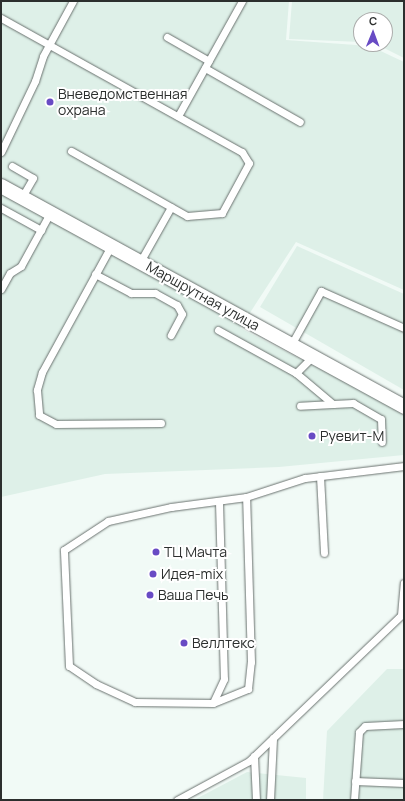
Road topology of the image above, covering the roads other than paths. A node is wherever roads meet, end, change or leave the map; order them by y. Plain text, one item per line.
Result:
1 (73, 1) edge
2 (240, 2) edge
3 (1, 18) edge
4 (167, 37) dead end
5 (49, 44) junction
6 (209, 61) junction
7 (204, 68) junction
8 (178, 116) junction
9 (300, 122) dead end
10 (71, 151) dead end
11 (1, 152) edge
12 (12, 166) dead end
13 (1, 186) edge
14 (22, 197) junction
15 (171, 207) junction
16 (1, 208) edge
17 (50, 212) junction
18 (41, 230) junction
19 (111, 246) junction
20 (140, 262) junction
21 (95, 274) junction
22 (1, 289) edge
23 (404, 328) edge
24 (218, 330) dead end
25 (172, 335) dead end
26 (291, 345) junction
27 (312, 357) junction
28 (296, 373) junction
29 (333, 404) junction
30 (300, 406) dead end
31 (404, 407) edge
32 (160, 423) dead end
33 (382, 442) dead end
34 (404, 466) edge
35 (320, 476) junction
36 (246, 497) junction
37 (218, 502) junction
38 (324, 553) dead end
39 (404, 583) edge
40 (213, 702) junction
41 (404, 724) edge
42 (273, 738) junction
43 (254, 756) junction
44 (355, 781) junction
45 (404, 783) edge
46 (177, 800) edge
47 (256, 800) edge
48 (270, 800) edge
49 (354, 800) edge

1 - 5 lane
2 - 6 lane
3 - 5 lane
4 - 6 lane
5 - 8 lane
5 - 11 lane
6 - 7 lane
7 - 8 lane
7 - 9 lane
8 - 15 lane
10 - 15 lane
12 - 14 lane
13 - 14 street, Маршрутная улица
14 - 17 street, Маршрутная улица
15 - 20 lane
16 - 18 lane
17 - 18 lane
17 - 19 street, Маршрутная улица
18 - 22 lane
19 - 20 street, Маршрутная улица
19 - 21 lane
20 - 26 street, Маршрутная улица
21 - 25 lane
21 - 32 lane
23 - 26 lane
24 - 28 lane
26 - 27 street, Маршрутная улица
27 - 28 lane
27 - 31 street, Маршрутная улица
28 - 29 lane
29 - 30 lane
29 - 33 lane
34 - 35 lane
35 - 36 lane
35 - 38 lane
36 - 37 lane
36 - 40 lane
37 - 40 lane
37 - 40 lane
39 - 42 lane
41 - 44 lane
42 - 43 lane
42 - 48 lane
43 - 46 lane
43 - 47 lane
44 - 45 lane
44 - 49 lane

